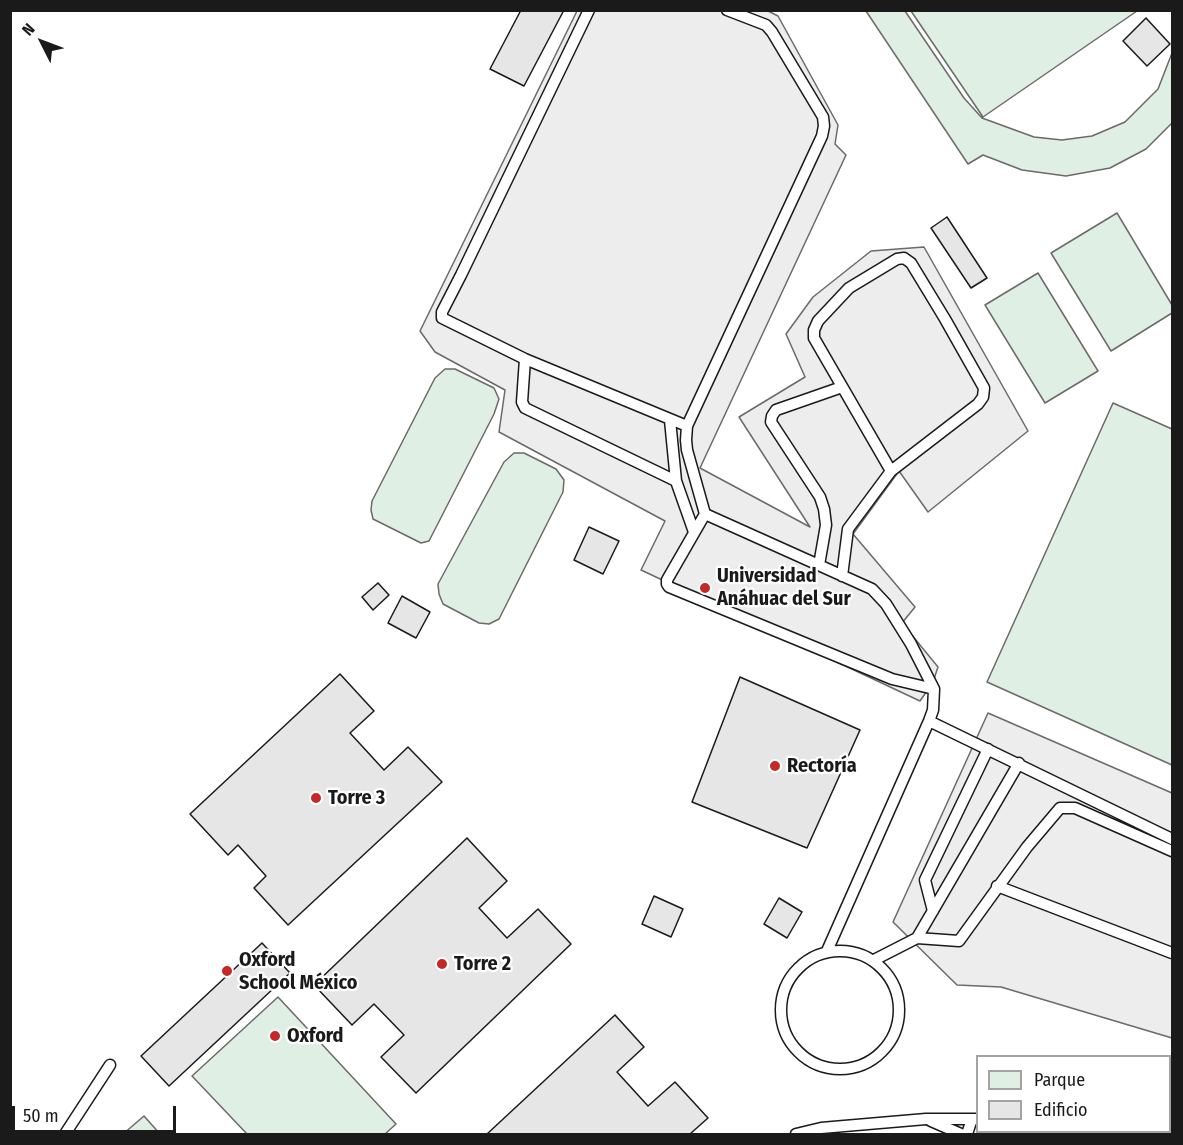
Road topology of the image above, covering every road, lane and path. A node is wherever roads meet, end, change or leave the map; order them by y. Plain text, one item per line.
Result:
1 (589, 10) edge
2 (728, 10) edge
3 (525, 359) junction
4 (842, 387) junction
5 (670, 420) junction
6 (687, 426) junction
7 (891, 471) junction
8 (676, 481) junction
9 (705, 514) junction
10 (694, 532) junction
11 (819, 565) junction
12 (842, 576) junction
13 (934, 689) junction
14 (929, 721) junction
15 (988, 749) junction
16 (1019, 763) junction
17 (1173, 839) edge
18 (1173, 851) edge
19 (997, 886) junction
20 (933, 911) junction
21 (917, 938) junction
22 (826, 951) junction
23 (1173, 953) edge
24 (874, 960) junction
25 (110, 1065) dead end
26 (926, 1119) junction
27 (975, 1119) edge
28 (65, 1134) edge
29 (796, 1134) edge
30 (961, 1134) edge
31 (967, 1134) edge

1 - 3 lane
2 - 6 lane
3 - 5 lane
3 - 8 lane
4 - 7 lane
4 - 7 lane
4 - 11 lane
5 - 6 lane
5 - 8 lane
6 - 9 lane
7 - 12 lane
8 - 10 lane
9 - 10 lane
9 - 11 lane
10 - 13 lane
11 - 12 lane
12 - 13 lane
13 - 14 lane
14 - 15 lane
14 - 22 lane
15 - 16 lane
15 - 20 lane
16 - 17 lane
16 - 20 lane
18 - 19 lane
19 - 21 lane
19 - 23 lane
20 - 21 lane
21 - 24 lane
22 - 24 lane
22 - 24 lane
25 - 28 lane
26 - 27 lane
26 - 29 lane
26 - 30 lane
27 - 31 lane

